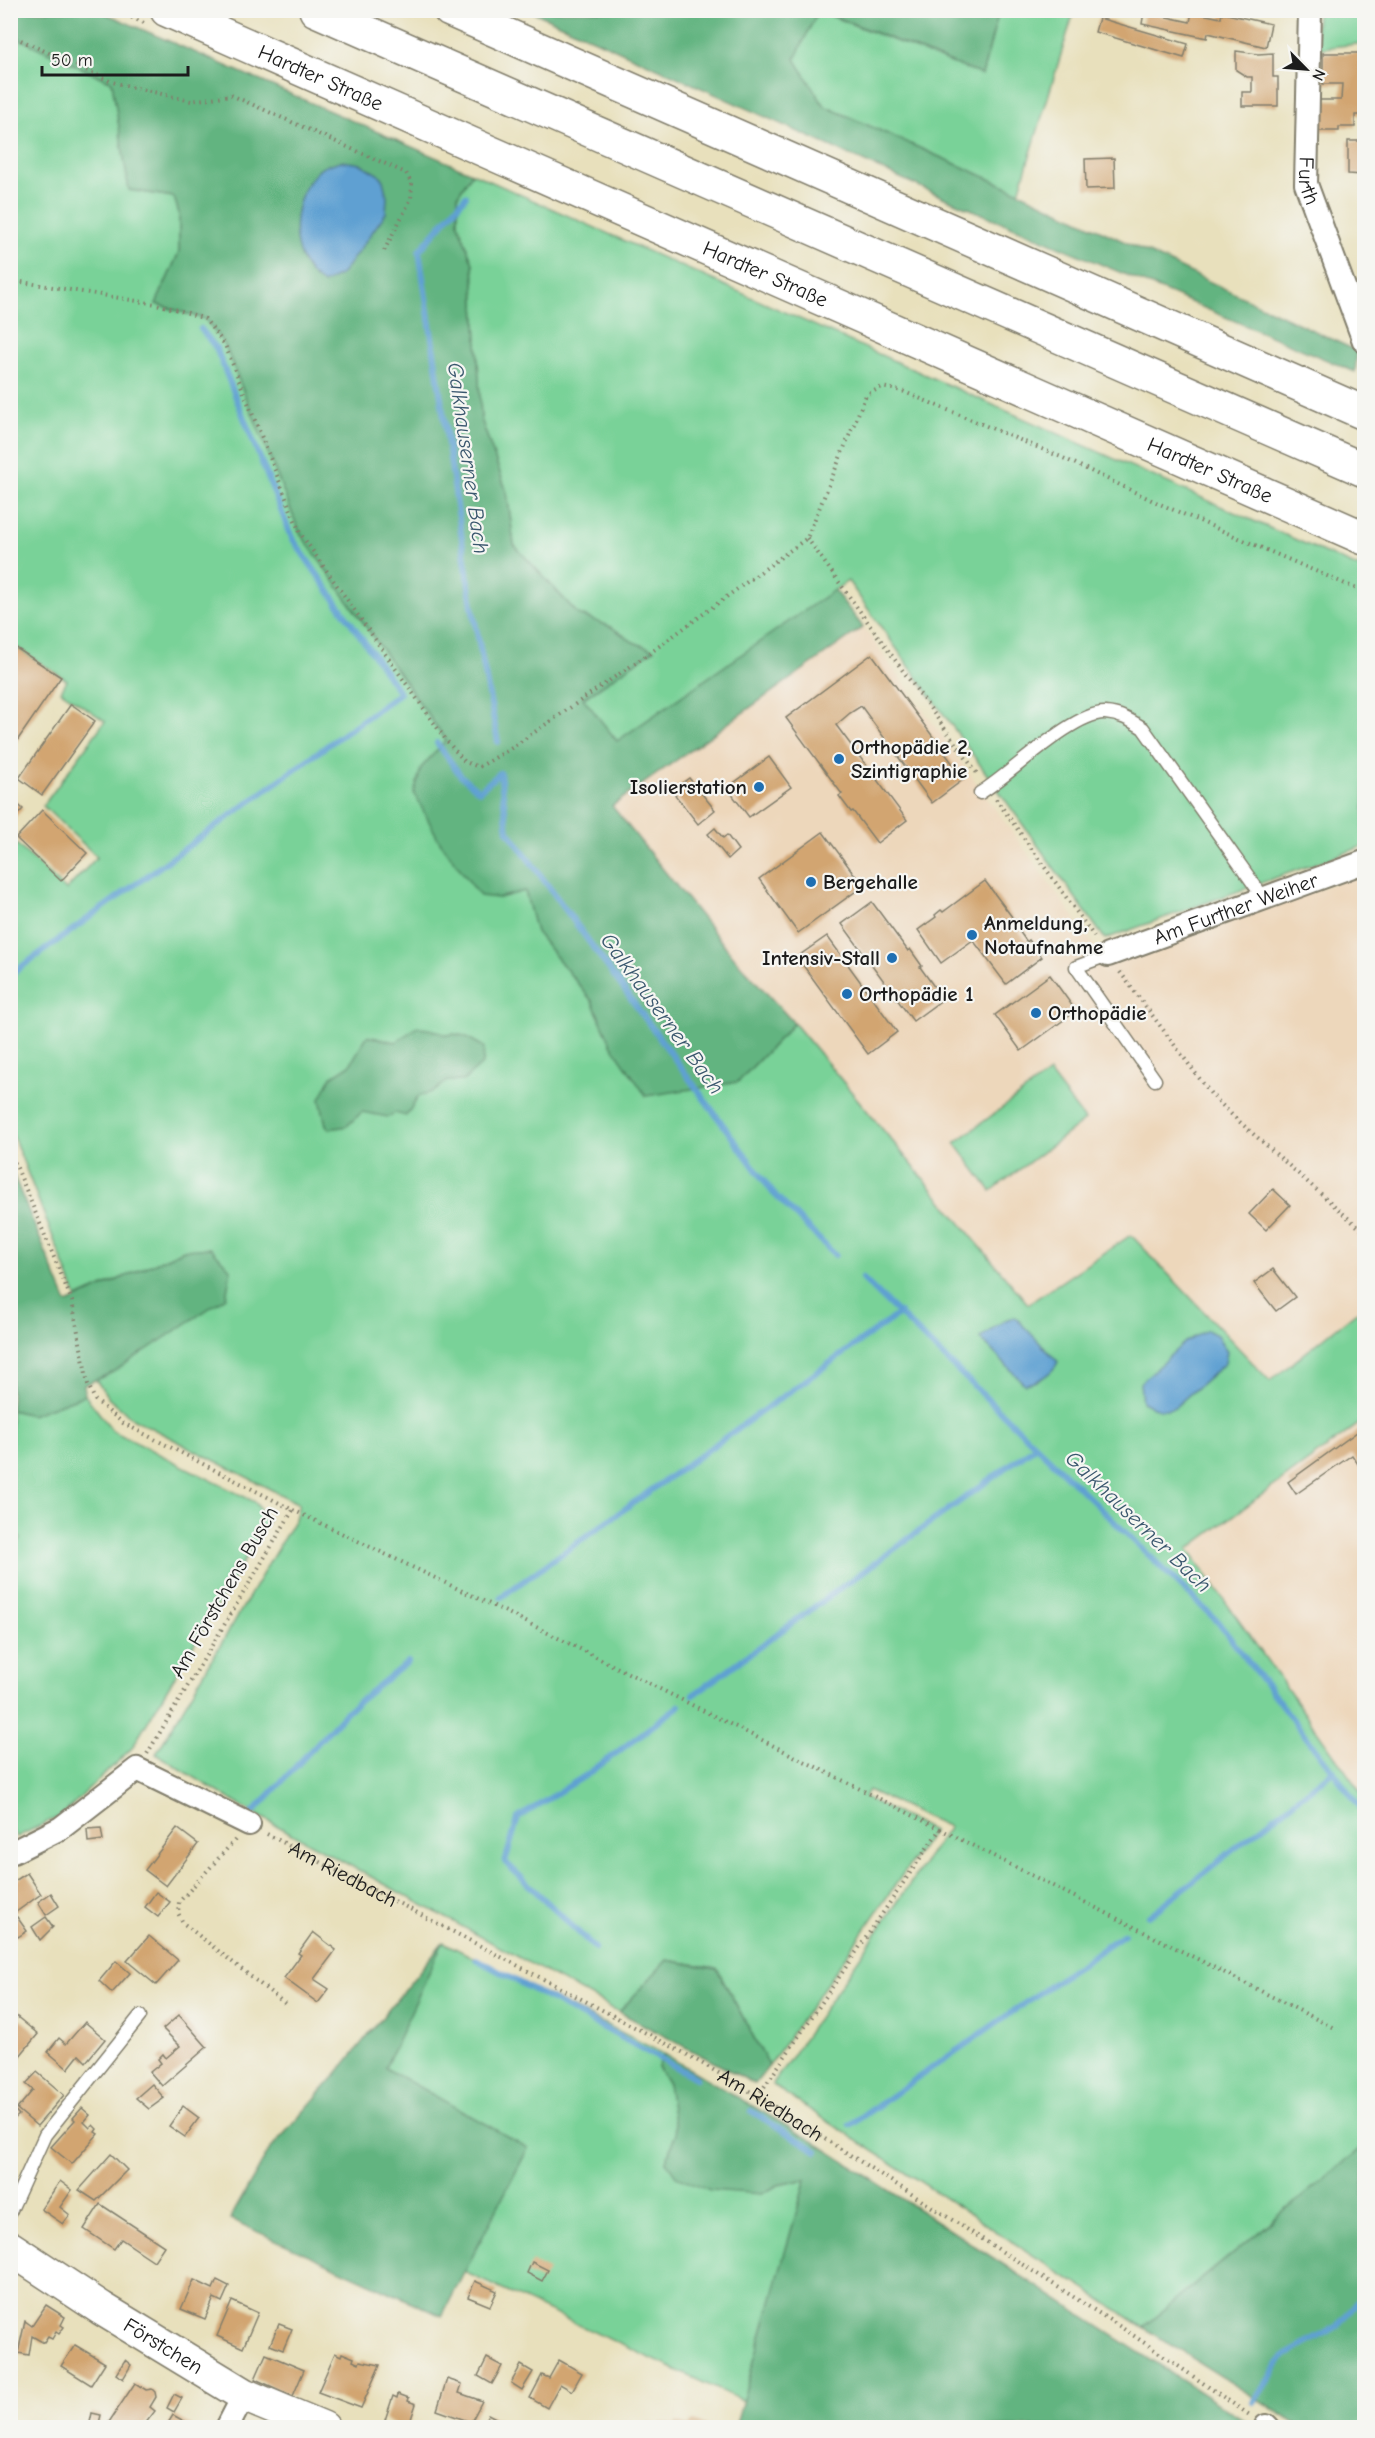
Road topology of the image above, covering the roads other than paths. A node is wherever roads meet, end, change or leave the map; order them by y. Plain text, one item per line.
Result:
1 (167, 10) edge
2 (316, 10) edge
3 (450, 10) edge
4 (1310, 10) edge
5 (1365, 341) edge
6 (1365, 413) edge
7 (1365, 470) edge
8 (1365, 538) edge
9 (984, 790) road end
10 (1365, 862) edge
11 (1263, 897) junction
12 (1108, 955) joint
13 (1155, 1080) dead end
14 (249, 1824) road end
15 (11, 1852) edge
16 (140, 2016) dead end
17 (10, 2212) edge
18 (10, 2248) edge
19 (244, 2395) junction
20 (227, 2427) edge
21 (323, 2427) edge

1 - 8 main road, Hardter Straße
2 - 7 main road
3 - 6 main road
4 - 5 street, Furth
9 - 11 lane
10 - 11 street, Am Further Weiher
11 - 12 street, Am Further Weiher
12 - 13 lane
14 - 15 street
16 - 17 lane
18 - 19 main road, Förstchen
19 - 20 street
19 - 21 main road, Förstchen

